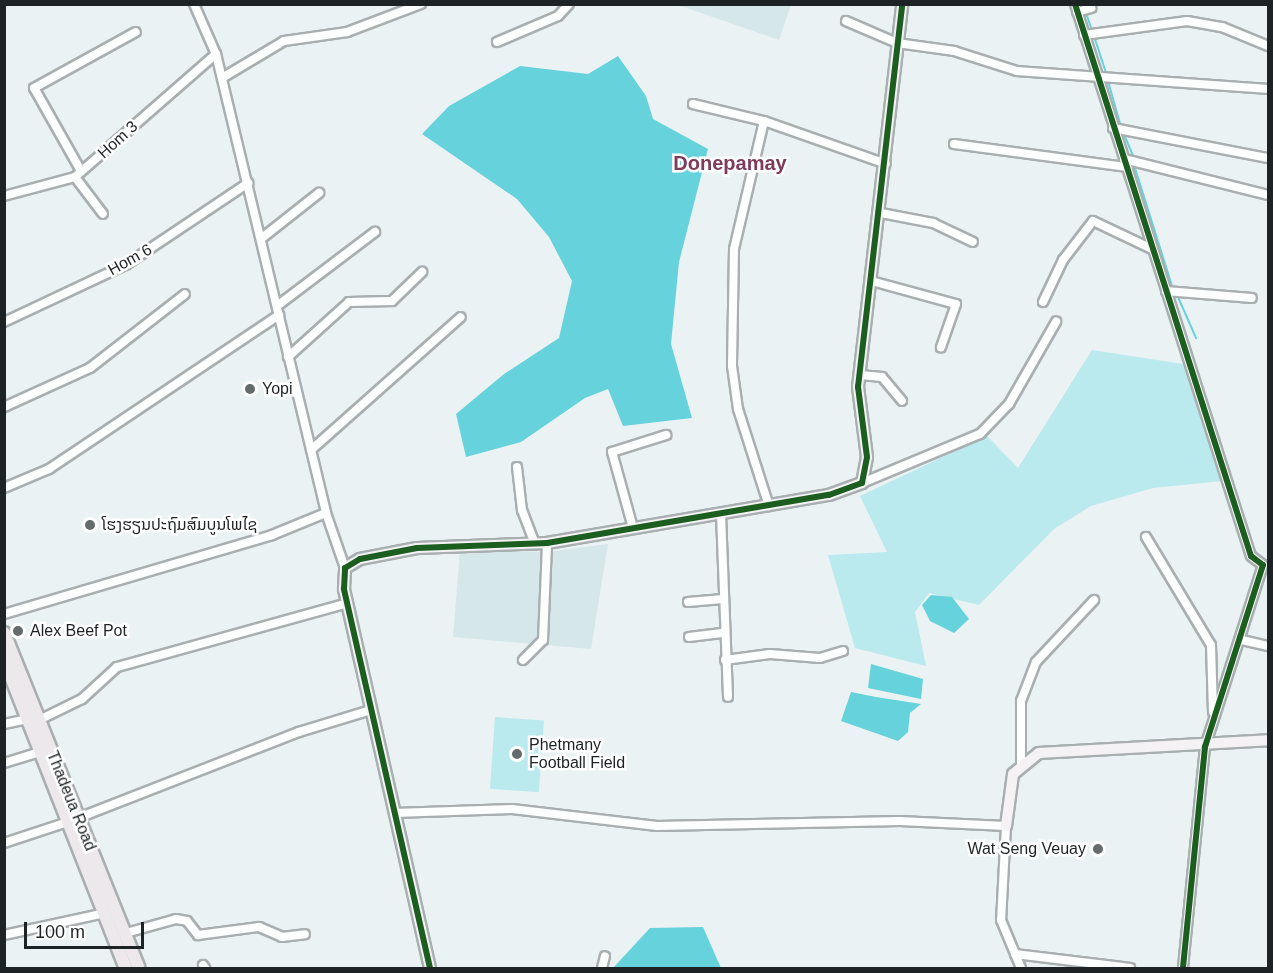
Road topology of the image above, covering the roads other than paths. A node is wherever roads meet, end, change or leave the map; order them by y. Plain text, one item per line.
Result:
1 (194, 4) edge
2 (421, 4) edge
3 (568, 4) edge
4 (902, 4) edge
5 (1083, 9) edge
6 (846, 21) dead end
7 (136, 32) dead end
8 (1089, 33) junction
9 (497, 42) dead end
10 (897, 43) junction
11 (1269, 46) edge
12 (216, 54) junction
13 (1096, 76) junction
14 (222, 78) junction
15 (1269, 89) edge
16 (693, 104) dead end
17 (764, 121) junction
18 (1116, 129) junction
19 (954, 144) dead end
20 (1269, 158) edge
21 (1124, 159) junction
22 (886, 164) junction
23 (1127, 167) junction
24 (78, 174) junction
25 (248, 183) junction
26 (319, 193) dead end
27 (1269, 195) edge
28 (4, 196) edge
29 (881, 213) junction
30 (103, 214) dead end
31 (375, 232) dead end
32 (262, 238) junction
33 (973, 242) dead end
34 (1152, 249) junction
35 (422, 272) dead end
36 (874, 282) junction
37 (1166, 291) junction
38 (185, 294) dead end
39 (1252, 298) dead end
40 (1043, 302) dead end
41 (277, 306) junction
42 (279, 315) junction
43 (461, 316) dead end
44 (4, 322) edge
45 (1056, 322) dead end
46 (941, 347) dead end
47 (288, 357) junction
48 (860, 375) junction
49 (902, 401) dead end
50 (4, 407) edge
51 (666, 435) dead end
52 (311, 450) junction
53 (517, 467) dead end
54 (862, 483) junction
55 (4, 488) edge
56 (770, 506) junction
57 (326, 513) junction
58 (721, 514) junction
59 (633, 528) junction
60 (1146, 537) dead end
61 (547, 543) junction
62 (535, 544) junction
63 (1266, 566) edge
64 (345, 568) junction
65 (723, 599) junction
66 (1094, 600) dead end
67 (688, 602) dead end
68 (347, 603) junction
69 (4, 614) edge
70 (4, 633) edge
71 (724, 633) junction
72 (689, 637) dead end
73 (1242, 640) junction
74 (1269, 646) edge
75 (843, 651) dead end
76 (4, 659) edge
77 (523, 660) dead end
78 (725, 660) junction
79 (728, 698) dead end
80 (371, 710) junction
81 (1213, 714) junction
82 (33, 719) junction
83 (4, 724) edge
84 (1269, 740) edge
85 (1204, 747) junction
86 (40, 752) junction
87 (4, 763) edge
88 (1021, 763) junction
89 (394, 813) junction
90 (73, 820) junction
91 (1006, 826) junction
92 (4, 843) edge
93 (105, 913) junction
94 (126, 933) junction
95 (305, 934) dead end
96 (4, 935) edge
97 (1015, 954) junction
98 (605, 956) dead end
99 (126, 969) edge
100 (139, 969) edge
101 (430, 969) edge
102 (602, 969) edge
103 (1021, 969) edge
104 (1130, 969) edge
105 (1183, 969) edge

1 - 12 street
2 - 14 street
3 - 9 street
4 - 10 street
5 - 8 street
6 - 10 street
7 - 24 street
8 - 11 street
8 - 13 street
10 - 13 street
10 - 22 street
12 - 14 street
12 - 24 street, Hom 3
13 - 15 street
13 - 18 street
14 - 25 street
16 - 17 street
17 - 22 street
17 - 56 street
18 - 20 street
18 - 21 street
19 - 23 street
21 - 23 street
21 - 27 street
22 - 29 street
23 - 34 street
24 - 28 street, Hom 3
24 - 30 street
25 - 32 street
25 - 44 street, Hom 6
26 - 32 street
29 - 33 street
29 - 36 street
31 - 41 street
32 - 41 street
34 - 37 street
34 - 40 street
35 - 47 street
36 - 46 street
36 - 48 street
37 - 39 street
37 - 63 street
38 - 50 street
41 - 42 street
42 - 47 street
42 - 55 street
43 - 52 street
45 - 54 street
47 - 52 street
48 - 49 street
48 - 54 street
51 - 59 street
52 - 57 street
53 - 62 street
54 - 56 street
56 - 58 street
57 - 64 street
57 - 69 street
58 - 59 street
58 - 65 street
59 - 61 street
60 - 81 street
61 - 62 street
61 - 77 street
62 - 64 street
63 - 73 street
64 - 68 street
65 - 67 street
65 - 71 street
66 - 88 street
68 - 80 street
68 - 82 street
70 - 82 main road, Thadeua Road
71 - 72 street
71 - 78 street
73 - 74 street
73 - 81 street
75 - 78 street
76 - 82 main road, Thadeua Road
78 - 79 street
80 - 89 street
80 - 90 street
81 - 85 street
82 - 83 street
82 - 86 main road, Thadeua Road
82 - 90 main road, Thadeua Road
84 - 85 street
85 - 88 street
85 - 105 street
86 - 87 street
86 - 90 main road, Thadeua Road
88 - 91 street
89 - 91 street
89 - 101 street
90 - 92 street
90 - 93 main road, Thadeua Road
90 - 94 main road, Thadeua Road
91 - 97 street
93 - 96 street
93 - 99 main road, Thadeua Road
94 - 95 street
94 - 100 main road, Thadeua Road
97 - 103 street
97 - 104 street
98 - 102 street

